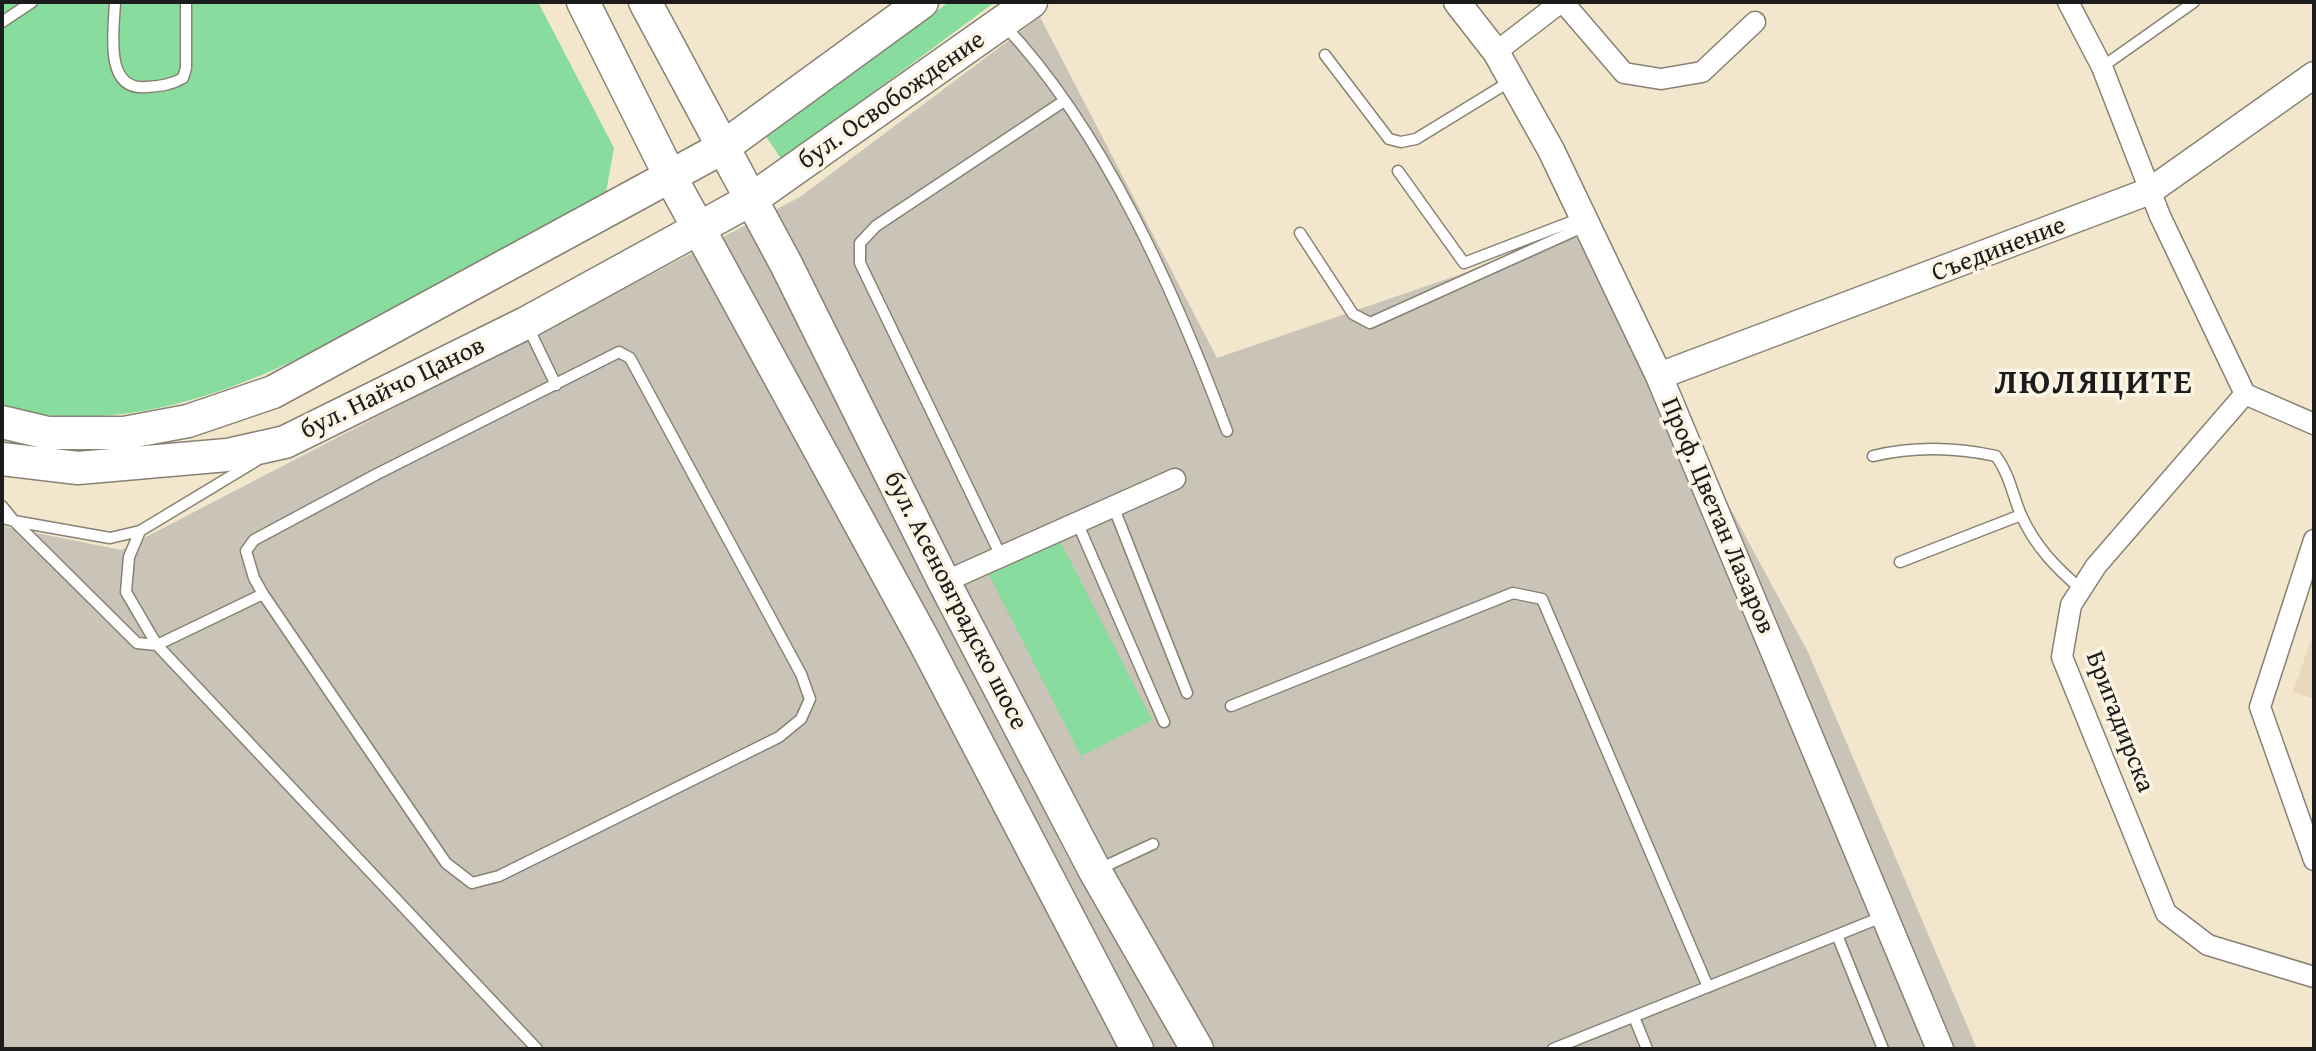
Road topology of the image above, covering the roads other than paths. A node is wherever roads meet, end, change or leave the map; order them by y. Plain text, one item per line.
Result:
1 (32, 2) edge
2 (115, 2) edge
3 (186, 2) edge
4 (583, 2) edge
5 (645, 2) edge
6 (922, 2) edge
7 (1031, 2) edge
8 (1457, 2) edge
9 (1562, 2) edge
10 (2068, 2) edge
11 (2194, 2) edge
12 (2, 22) edge
13 (1755, 22) dead end
14 (1003, 23) junction
15 (1496, 52) junction
16 (1325, 55) dead end
17 (2102, 67) junction
18 (2314, 75) edge
19 (1511, 81) junction
20 (1064, 101) junction
21 (722, 148) junction
22 (1398, 171) dead end
23 (671, 178) junction
24 (2150, 191) junction
25 (752, 199) junction
26 (1585, 221) junction
27 (698, 228) junction
28 (1300, 233) dead end
29 (526, 323) junction
30 (1659, 376) junction
31 (556, 385) junction
32 (2245, 394) junction
33 (2, 422) edge
34 (2314, 424) edge
35 (1227, 431) dead end
36 (285, 442) junction
37 (1873, 456) dead end
38 (2, 459) edge
39 (1175, 479) dead end
40 (2, 506) edge
41 (1113, 506) junction
42 (2021, 515) junction
43 (2, 518) edge
44 (14, 521) junction
45 (1077, 522) junction
46 (140, 531) junction
47 (2314, 540) edge
48 (1001, 556) junction
49 (1900, 562) dead end
50 (944, 582) junction
51 (2081, 589) junction
52 (263, 594) junction
53 (157, 645) junction
54 (1187, 693) dead end
55 (1231, 706) dead end
56 (1164, 722) dead end
57 (1153, 844) dead end
58 (2314, 860) edge
59 (1095, 871) junction
60 (1884, 916) junction
61 (1837, 935) junction
62 (2314, 977) edge
63 (1708, 987) junction
64 (1634, 1017) junction
65 (537, 1049) edge
66 (1137, 1049) edge
67 (1197, 1049) edge
68 (1553, 1049) edge
69 (1647, 1049) edge
70 (1883, 1049) edge
71 (1940, 1049) edge

1 - 12 lane
2 - 3 lane
4 - 23 main road, бул. Асеновградско шосе
5 - 21 main road, бул. Асеновградско шосе
6 - 21 main road
7 - 14 main road, бул. Освобождение
8 - 15 street, Проф. Цветан Лазаров
9 - 13 street
9 - 15 street
10 - 17 street
11 - 17 lane
14 - 20 lane
14 - 25 main road, бул. Освобождение
15 - 19 street, Проф. Цветан Лазаров
16 - 19 lane
17 - 24 street
18 - 24 street, Съединение
19 - 26 street, Проф. Цветан Лазаров
20 - 35 lane
20 - 48 lane
21 - 23 main road, бул. Найчо Цанов
21 - 25 main road, бул. Асеновградско шосе
22 - 26 lane
23 - 27 main road, бул. Асеновградско шосе
23 - 33 main road, бул. Найчо Цанов
24 - 30 street, Съединение
24 - 32 street
25 - 27 main road, бул. Найчо Цанов
25 - 50 main road, бул. Асеновградско шосе
26 - 28 lane
26 - 30 street, Проф. Цветан Лазаров
27 - 29 main road, бул. Найчо Цанов
27 - 66 main road, бул. Асеновградско шосе
29 - 31 lane
29 - 36 main road, бул. Найчо Цанов
30 - 60 street, Проф. Цветан Лазаров
31 - 52 lane
31 - 52 lane
32 - 34 street
32 - 51 street, Бригадирска
36 - 38 main road, бул. Найчо Цанов
36 - 46 lane
37 - 42 lane
39 - 41 street
40 - 44 lane
41 - 45 street
41 - 54 lane
42 - 49 lane
42 - 51 lane
43 - 44 lane
44 - 46 lane
44 - 53 lane
45 - 48 street
45 - 56 lane
46 - 53 lane
47 - 58 street
48 - 50 street
50 - 59 main road, бул. Асеновградско шосе
51 - 62 street, Бригадирска
52 - 53 lane
53 - 65 lane
55 - 63 lane
57 - 59 lane
59 - 67 main road, бул. Асеновградско шосе
60 - 61 lane
60 - 71 street, Проф. Цветан Лазаров
61 - 63 lane
61 - 70 lane
63 - 64 lane
64 - 68 lane
64 - 69 lane

